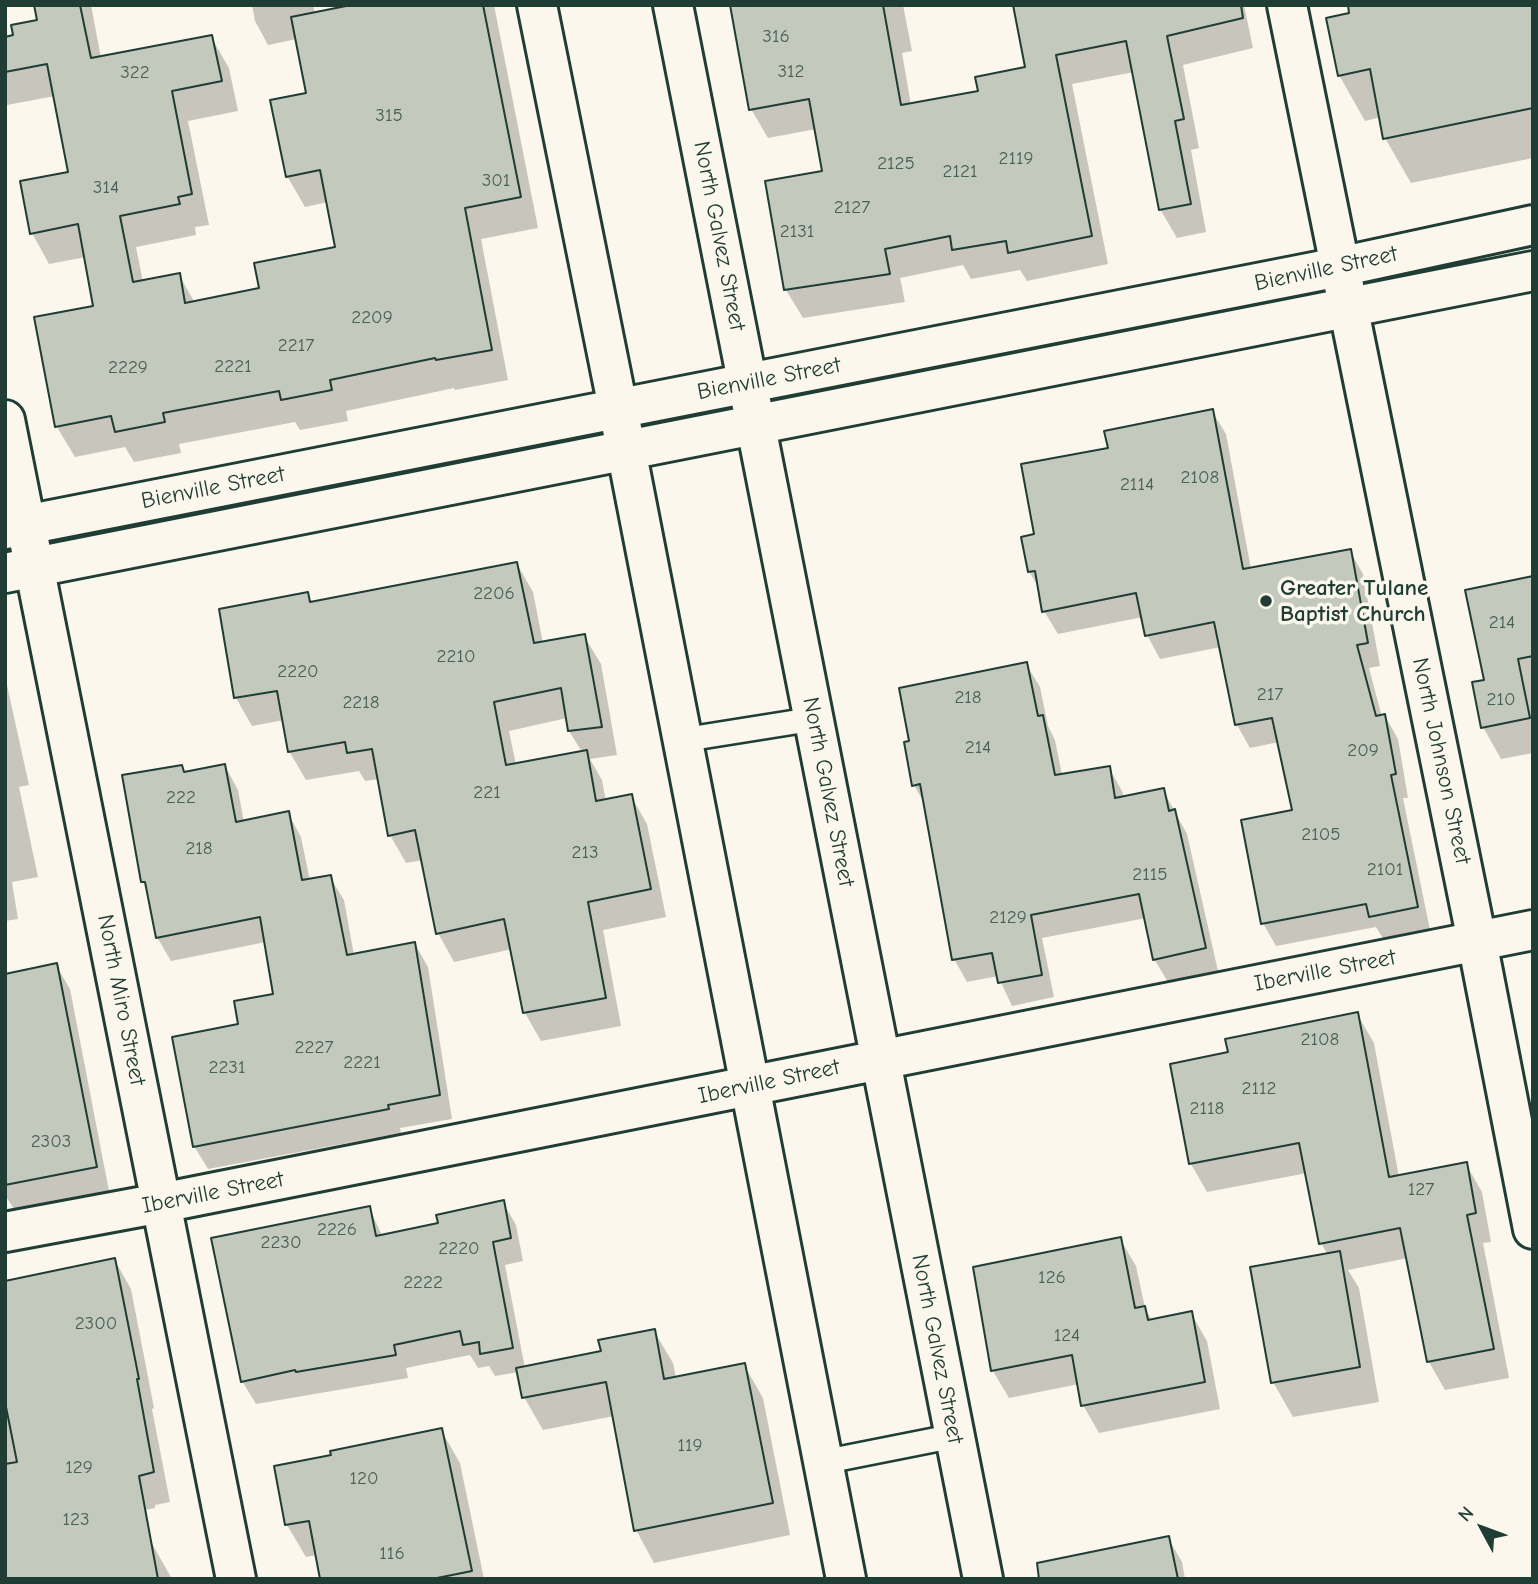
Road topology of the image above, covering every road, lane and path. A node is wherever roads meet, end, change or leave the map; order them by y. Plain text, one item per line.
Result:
1 (537, 5) edge
2 (673, 5) edge
3 (1287, 5) edge
4 (1533, 225) edge
5 (1339, 267) junction
6 (1533, 271) edge
7 (1348, 309) junction
8 (747, 383) junction
9 (618, 408) junction
10 (5, 420) edge
11 (757, 425) junction
12 (625, 451) junction
13 (16, 527) edge
14 (20, 570) edge
15 (814, 719) junction
16 (682, 740) junction
17 (1533, 930) edge
18 (1478, 941) junction
19 (880, 1058) junction
20 (749, 1087) junction
21 (161, 1203) junction
22 (1533, 1229) edge
23 (5, 1232) edge
24 (954, 1436) junction
25 (822, 1462) junction
26 (236, 1579) edge
27 (846, 1579) edge
28 (983, 1579) edge

1 - 9 street
2 - 8 street, North Galvez Street
3 - 5 street, North Johnson Street
4 - 5 street, Bienville Street
5 - 7 street, North Johnson Street
5 - 8 street, Bienville Street
6 - 7 street, Bienville Street
7 - 11 street, Bienville Street
7 - 18 street, North Johnson Street
8 - 9 street, Bienville Street
8 - 11 street, North Galvez Street
9 - 12 street
9 - 13 street, Bienville Street
10 - 13 street, North Miro Street
11 - 12 street, Bienville Street
11 - 15 street, North Galvez Street
12 - 14 street, Bienville Street
12 - 16 street
13 - 14 street, North Miro Street
14 - 21 street, North Miro Street
15 - 16 lane
15 - 19 street, North Galvez Street
16 - 20 street
17 - 18 street, Iberville Street
18 - 19 street, Iberville Street
18 - 22 street, North Johnson Street
19 - 20 street, Iberville Street
19 - 24 street, North Galvez Street
20 - 21 street, Iberville Street
20 - 25 street
21 - 23 street, Iberville Street
21 - 26 street, North Miro Street
24 - 25 lane
24 - 28 street, North Galvez Street
25 - 27 street

